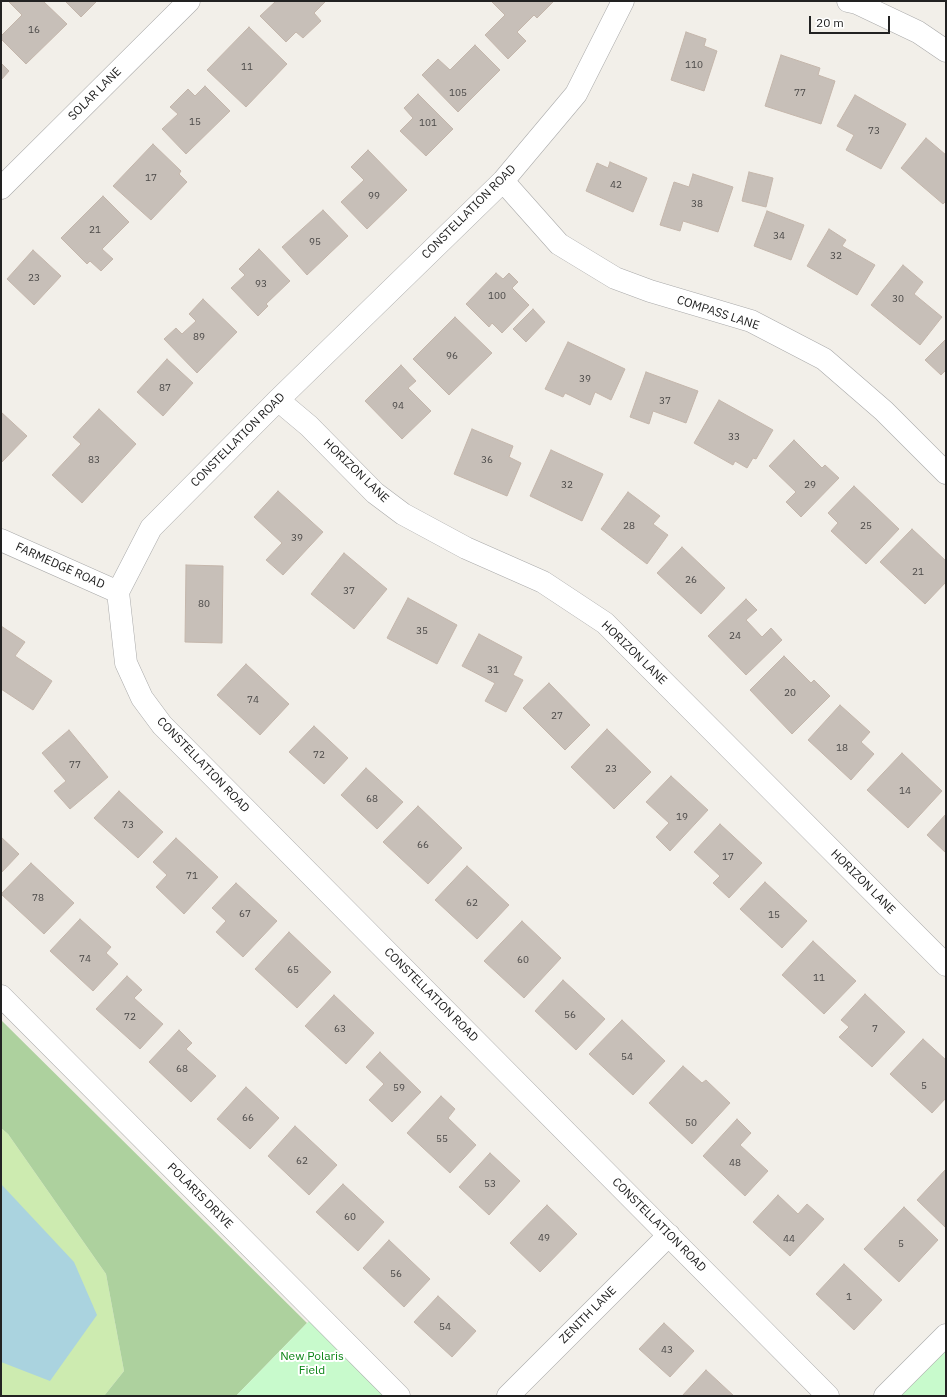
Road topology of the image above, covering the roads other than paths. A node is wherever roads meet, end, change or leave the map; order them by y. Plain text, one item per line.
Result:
1 (190, 1) edge
2 (623, 1) edge
3 (848, 1) edge
4 (946, 51) edge
5 (502, 182) junction
6 (1, 188) edge
7 (278, 400) junction
8 (946, 473) edge
9 (1, 540) edge
10 (118, 592) junction
11 (946, 965) edge
12 (1, 996) edge
13 (669, 1235) junction
14 (946, 1335) edge
15 (399, 1396) edge
16 (508, 1396) edge
17 (828, 1396) edge
18 (885, 1396) edge

1 - 6 street, SOLAR LANE
2 - 5 street, CONSTELLATION ROAD
3 - 4 street
5 - 7 street, CONSTELLATION ROAD
5 - 8 street, COMPASS LANE
7 - 10 street, CONSTELLATION ROAD
7 - 11 street, HORIZON LANE
9 - 10 street, FARMEDGE ROAD
10 - 13 street, CONSTELLATION ROAD
12 - 15 street, POLARIS DRIVE
13 - 16 street, ZENITH LANE
13 - 17 street, CONSTELLATION ROAD
14 - 18 street

